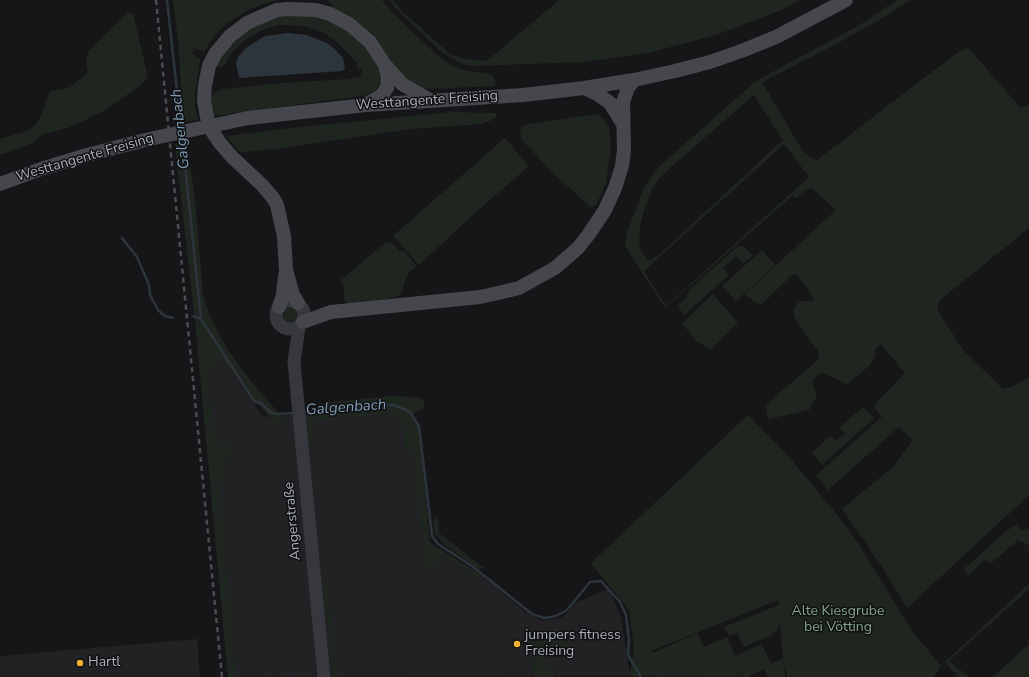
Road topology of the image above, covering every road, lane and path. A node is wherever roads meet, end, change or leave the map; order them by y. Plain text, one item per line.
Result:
1 (846, 0) edge
2 (385, 65) junction
3 (634, 80) junction
4 (584, 88) junction
5 (430, 100) junction
6 (366, 104) junction
7 (623, 125) junction
8 (0, 184) edge
9 (286, 270) junction
10 (300, 305) junction
11 (279, 307) junction
12 (331, 312) junction
13 (301, 324) junction
14 (283, 328) junction
15 (294, 362) junction
16 (324, 677) edge

1 - 3 main road, Westtangente Freising
2 - 5 main road
2 - 6 main road
2 - 9 main road
3 - 4 main road, Westtangente Freising
3 - 7 main road
4 - 5 main road, Westtangente Freising
4 - 7 main road
5 - 6 main road, Westtangente Freising
6 - 8 main road, Westtangente Freising, bridge
7 - 12 main road
9 - 10 main road
9 - 11 main road
10 - 11 street
10 - 12 main road
10 - 13 street
11 - 14 street
12 - 13 main road
13 - 14 street
13 - 15 street, Angerstraße
14 - 15 street, Angerstraße
15 - 16 street, Angerstraße

